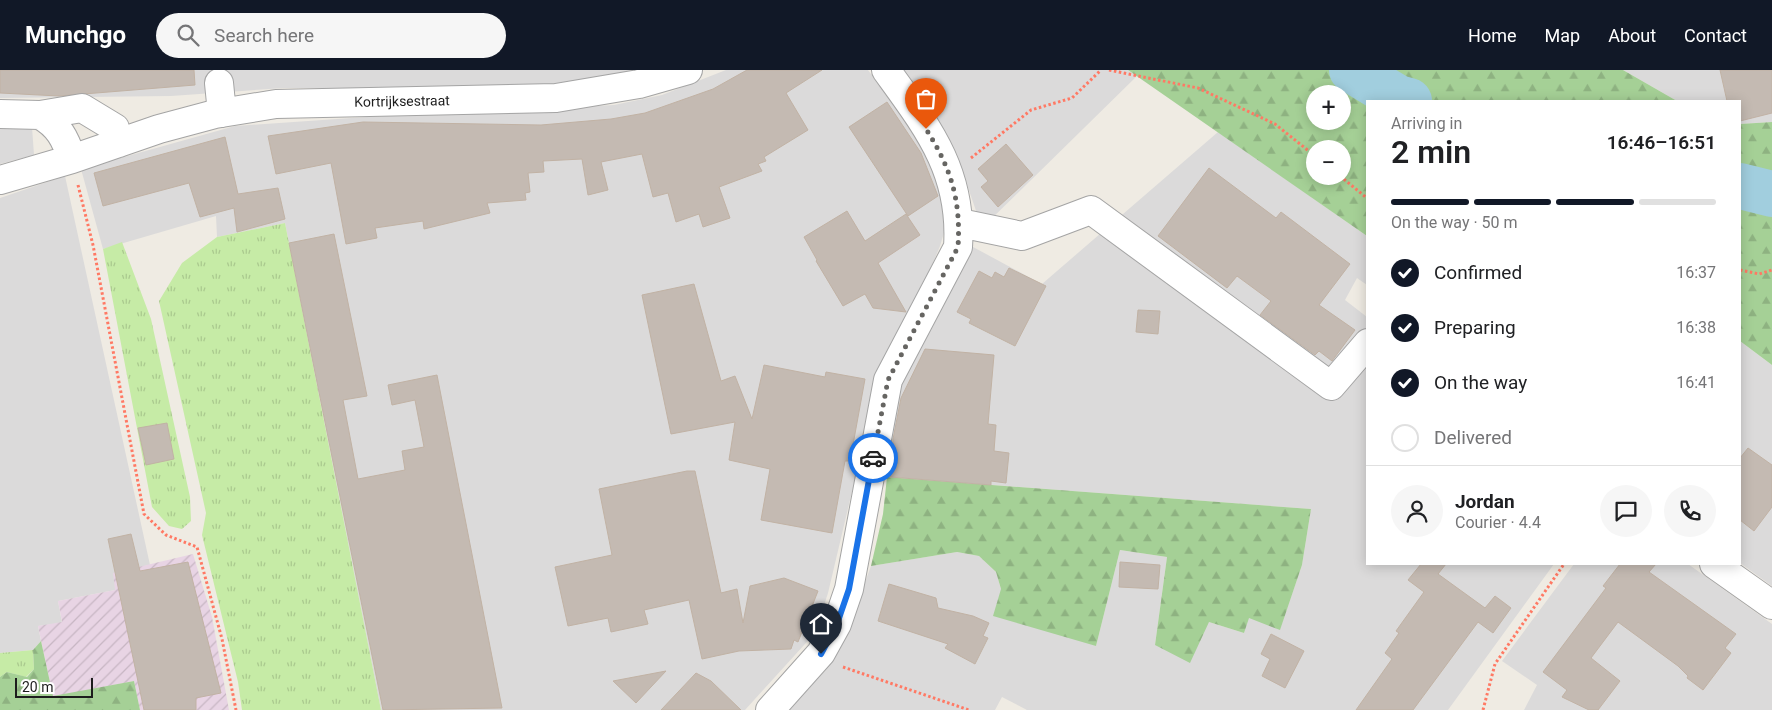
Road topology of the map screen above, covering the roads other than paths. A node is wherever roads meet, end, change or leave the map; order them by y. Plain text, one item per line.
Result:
1 (688, 70) edge
2 (886, 70) edge
3 (219, 84) dead end
4 (222, 113) junction
5 (0, 114) edge
6 (40, 115) junction
7 (119, 143) junction
8 (72, 159) junction
9 (0, 180) edge
10 (960, 223) junction
11 (1366, 345) edge
12 (1715, 565) edge
13 (1772, 605) edge
14 (770, 710) edge

1 - 4 street, Kortrijksestraat
2 - 10 street
3 - 4 street
4 - 7 street, Kortrijksestraat
5 - 6 street
6 - 7 street
6 - 8 street
7 - 8 street, Kortrijksestraat
8 - 9 street, Kortrijksestraat
10 - 11 street
10 - 14 street
12 - 13 street

